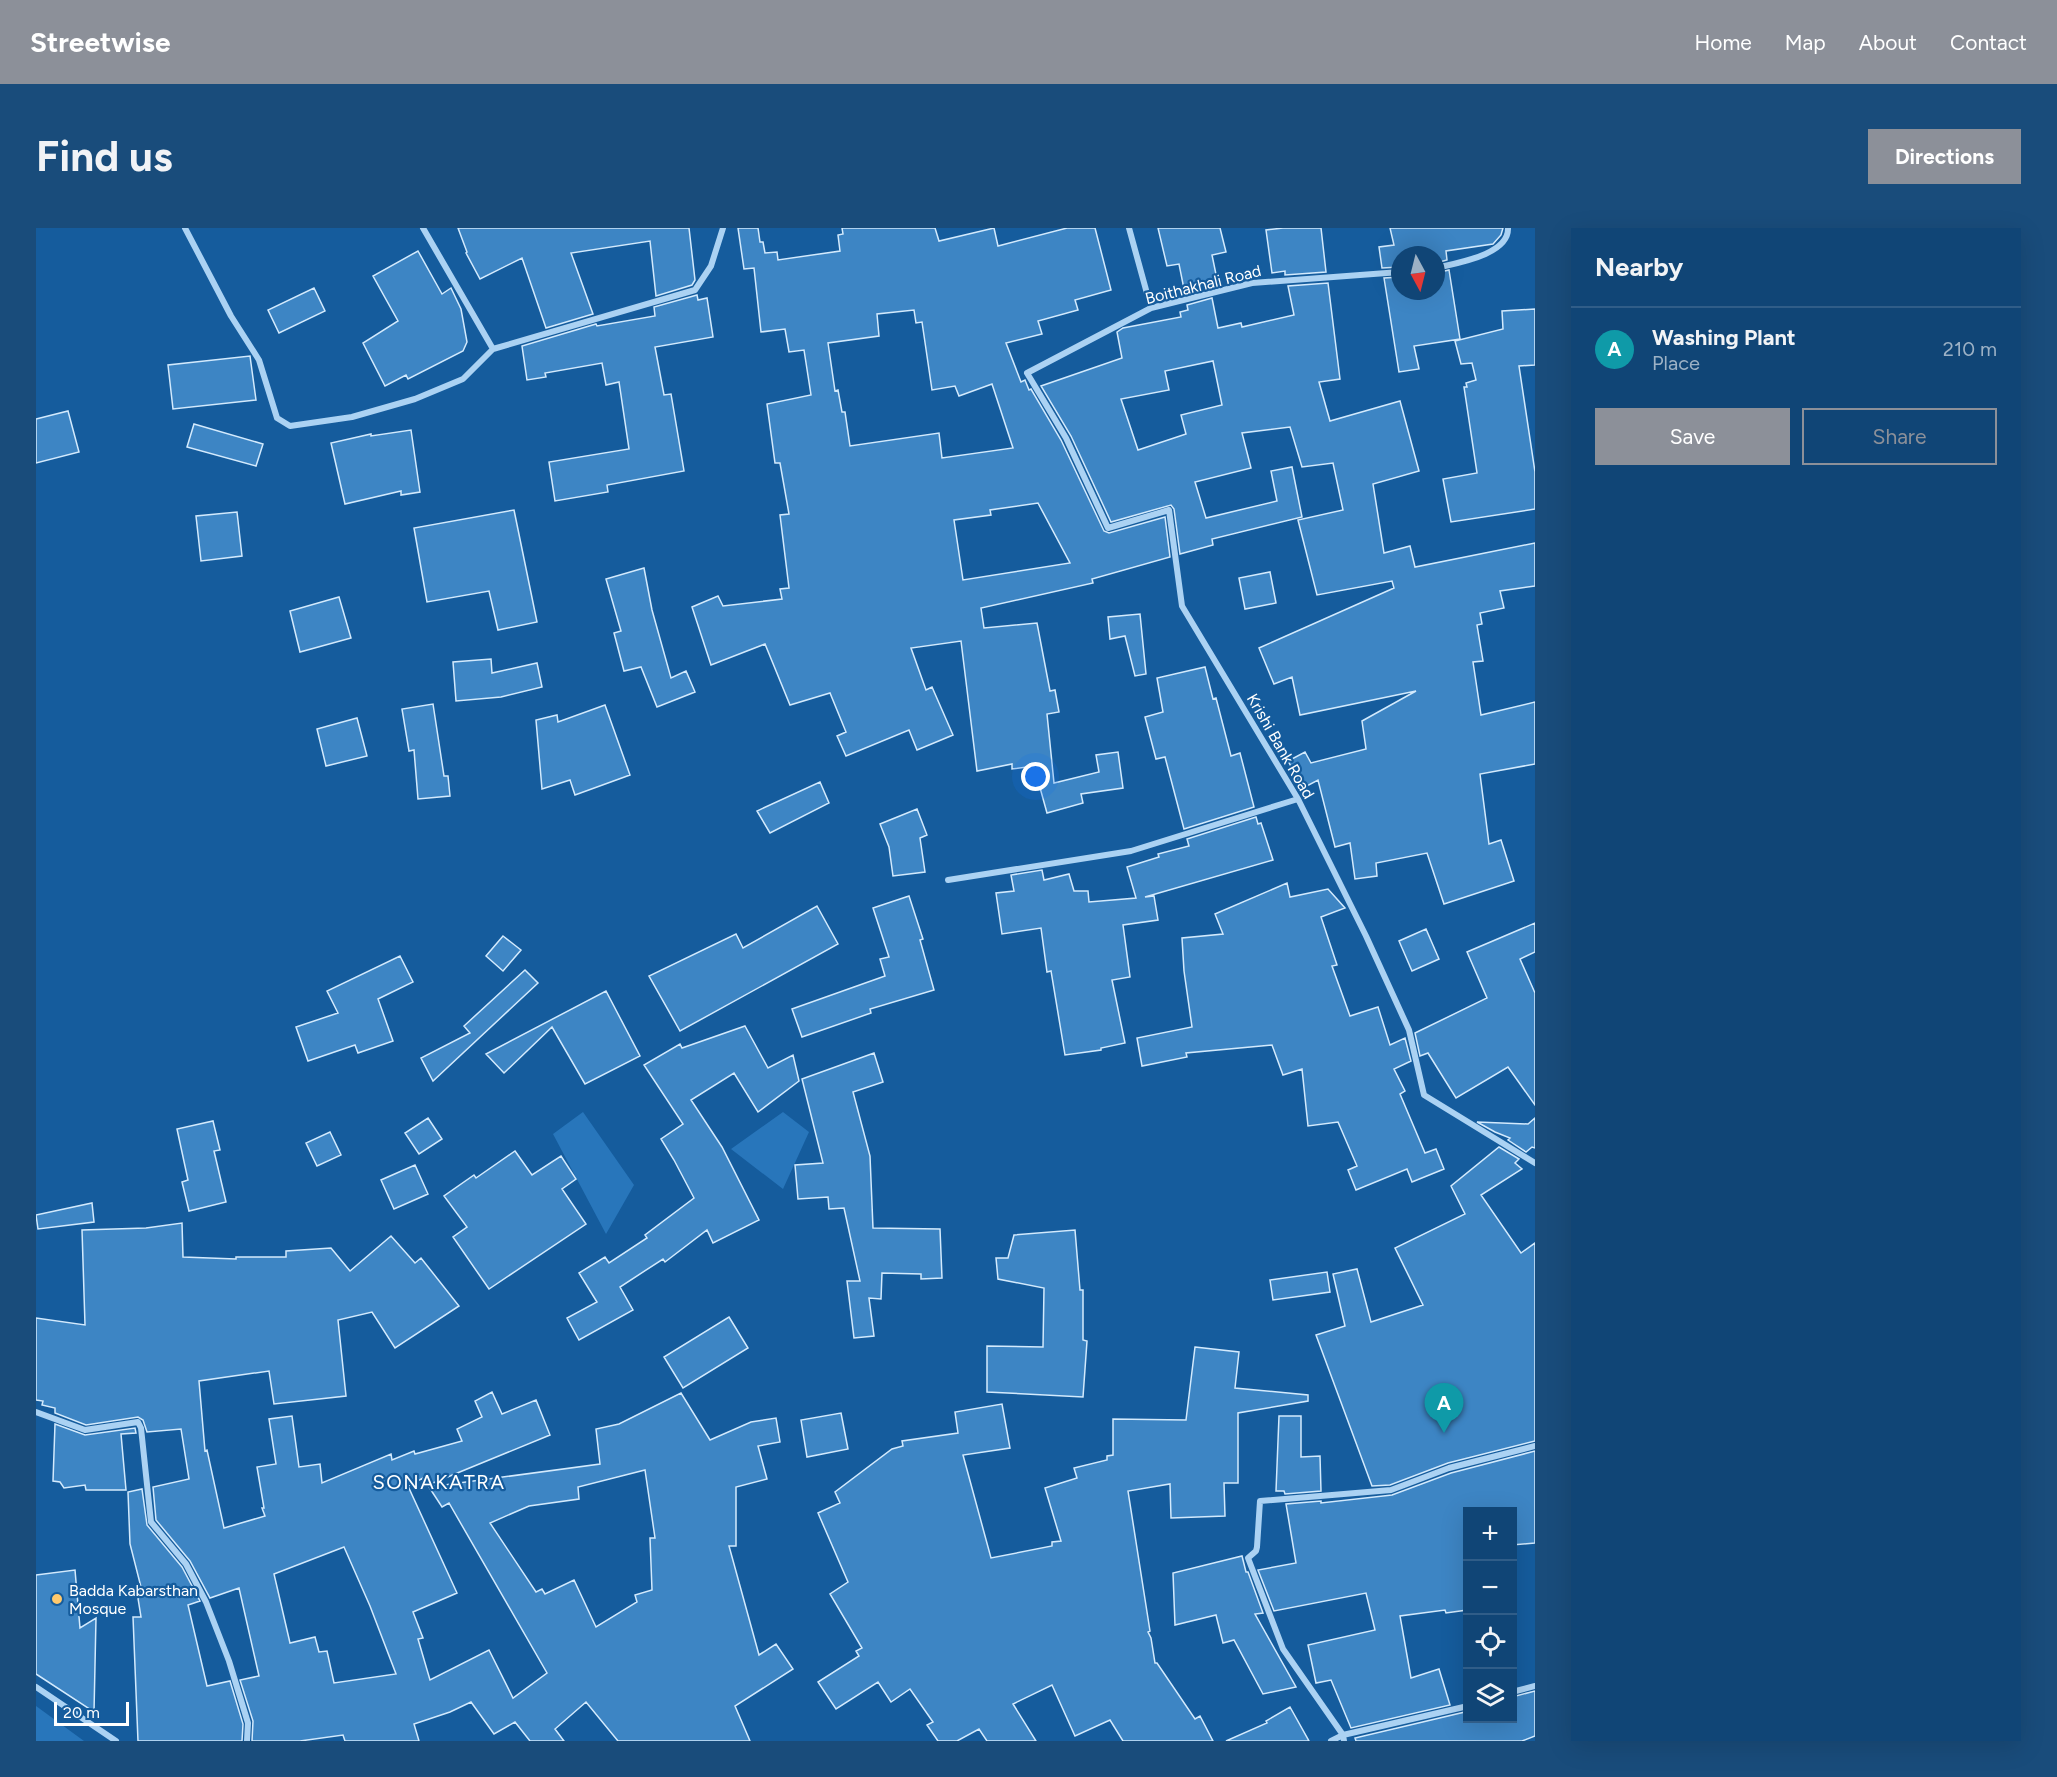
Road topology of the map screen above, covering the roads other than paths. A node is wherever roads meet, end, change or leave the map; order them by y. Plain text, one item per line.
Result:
1 (185, 228) edge
2 (423, 228) edge
3 (723, 228) edge
4 (1129, 228) edge
5 (1508, 228) edge
6 (1445, 266) edge
7 (1391, 273) edge
8 (1151, 309) junction
9 (493, 349) junction
10 (1027, 373) joint
11 (1298, 799) junction
12 (948, 880) dead end
13 (1535, 1163) edge
14 (36, 1412) edge
15 (1535, 1446) edge
16 (1535, 1686) edge
17 (36, 1687) edge
18 (1517, 1691) edge
19 (1463, 1707) edge
20 (1343, 1738) edge
21 (116, 1741) edge
22 (248, 1741) edge
23 (1331, 1741) edge

1 - 9 street
2 - 9 street
3 - 9 street
4 - 8 street
5 - 6 street
7 - 8 street, Boithakhali Road
8 - 10 street, Boithakhali Road
10 - 11 street, Krishi Bank Road
11 - 12 street
11 - 13 street, Krishi Bank Road
14 - 22 street
15 - 20 street
16 - 18 street
17 - 21 street
19 - 20 street
20 - 23 street

